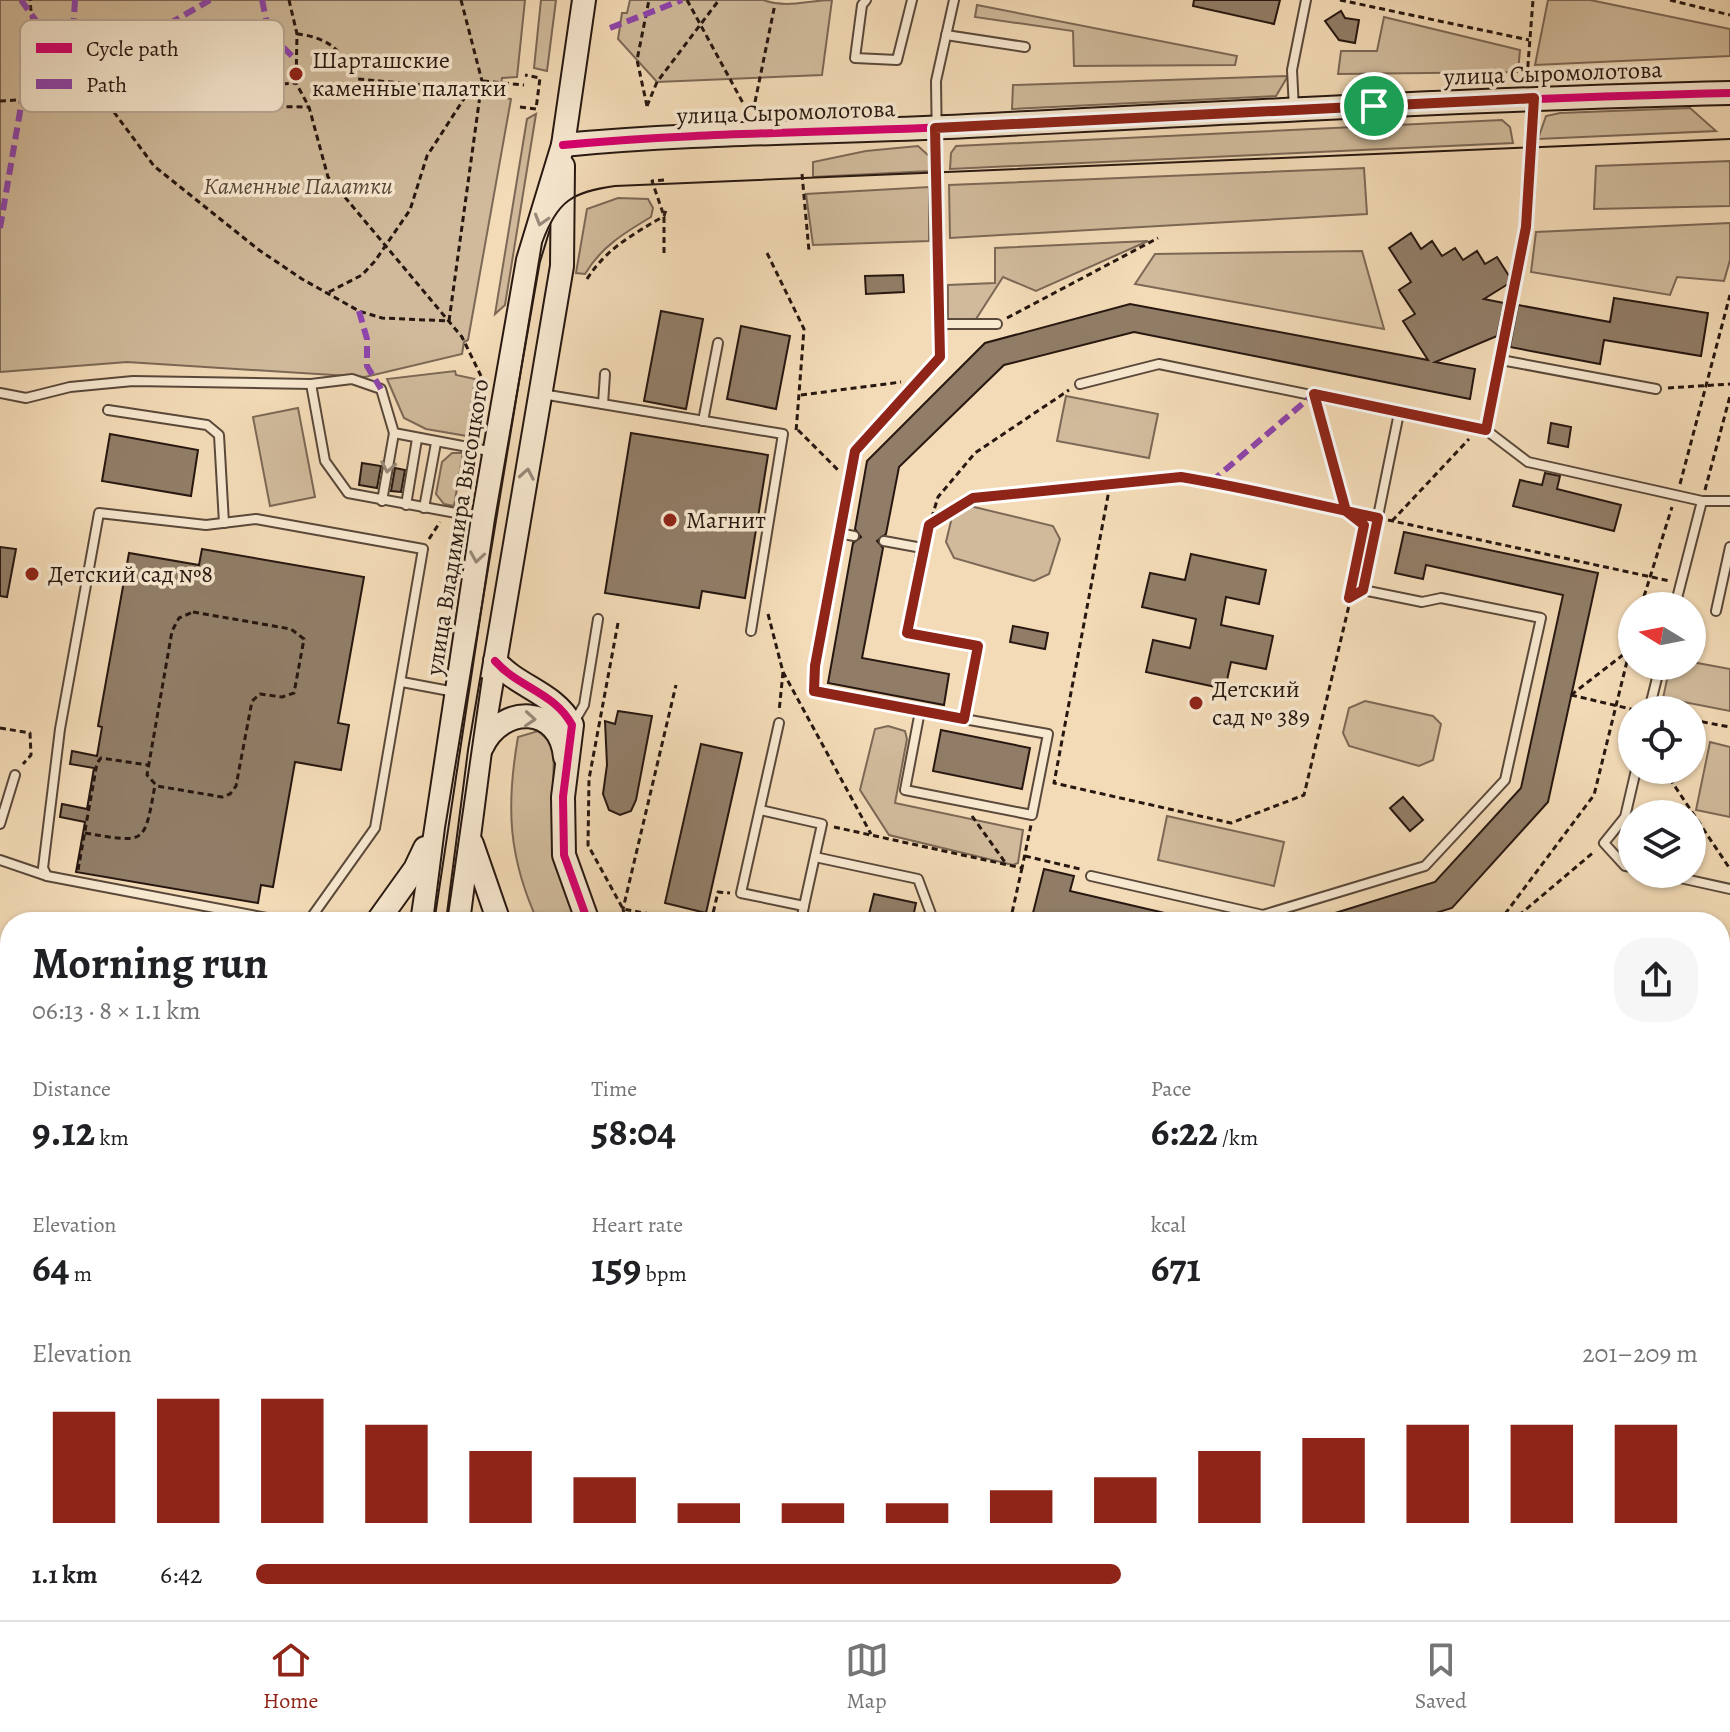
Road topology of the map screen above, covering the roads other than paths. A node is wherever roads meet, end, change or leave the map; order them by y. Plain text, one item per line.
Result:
1 (584, 0) edge
2 (866, 0) edge
3 (912, 0) edge
4 (954, 0) edge
5 (1306, 0) edge
6 (946, 35) junction
7 (1025, 47) dead end
8 (1531, 87) junction
9 (1730, 93) edge
10 (1294, 110) junction
11 (935, 128) junction
12 (563, 145) junction
13 (941, 324) junction
14 (997, 324) road end
15 (718, 343) dead end
16 (1501, 360) junction
17 (605, 374) dead end
18 (311, 384) junction
19 (1080, 384) road end
20 (1656, 389) road end
21 (0, 393) edge
22 (541, 394) junction
23 (603, 404) junction
24 (108, 410) dead end
25 (1399, 413) junction
26 (703, 421) junction
27 (1486, 430) junction
28 (394, 433) junction
29 (417, 439) junction
30 (436, 443) junction
31 (495, 452) junction
32 (382, 501) junction
33 (1702, 501) junction
34 (1730, 501) edge
35 (406, 505) junction
36 (424, 508) junction
37 (483, 518) junction
38 (224, 523) junction
39 (839, 533) junction
40 (854, 536) dead end
41 (884, 541) dead end
42 (1730, 547) edge
43 (1679, 592) edge
44 (1716, 611) dead end
45 (598, 619) dead end
46 (751, 631) dead end
47 (495, 661) junction
48 (815, 666) road end
49 (590, 670) junction
50 (602, 673) dead end
51 (402, 682) junction
52 (456, 692) junction
53 (858, 700) road end
54 (920, 711) junction
55 (964, 719) junction
56 (779, 723) dead end
57 (572, 725) junction
58 (480, 751) junction
59 (566, 764) junction
60 (15, 775) road end
61 (760, 810) junction
62 (469, 822) junction
63 (0, 824) edge
64 (435, 825) junction
65 (1618, 826) edge
66 (815, 857) junction
67 (1618, 858) edge
68 (0, 860) edge
69 (47, 876) junction
70 (1091, 876) road end
71 (1706, 884) edge
72 (1730, 889) edge
73 (213, 896) dead end
74 (804, 906) junction
75 (211, 907) junction
76 (237, 912) edge
77 (315, 912) edge
78 (384, 912) edge
79 (423, 912) edge
80 (459, 912) edge
81 (495, 912) edge
82 (584, 912) edge
83 (803, 912) edge
84 (930, 912) edge
85 (1250, 912) edge
86 (1273, 912) edge

1 - 12 main road, улица Владимира Высоцкого
2 - 3 lane
4 - 6 lane
5 - 10 lane
6 - 7 lane
6 - 11 lane
8 - 9 main road, улица Сыромолотова
8 - 10 main road, улица Сыромолотова
8 - 16 lane
10 - 11 main road, улица Сыромолотова
11 - 12 main road, улица Сыромолотова
11 - 13 lane
12 - 22 main road, улица Владимира Высоцкого
12 -> 31 main road, улица Владимира Высоцкого
13 - 14 lane
13 - 39 lane
15 - 26 lane
16 - 20 lane
16 - 27 lane
17 - 23 lane
18 - 21 lane
18 - 28 lane
18 - 32 lane
19 - 25 lane
22 - 23 lane
47 -> 22 main road, улица Владимира Высоцкого
23 - 26 lane
24 - 38 lane
25 - 27 lane
25 - 86 lane
26 - 46 lane
27 - 33 lane
28 - 29 lane
28 -> 32 lane
29 - 30 lane
29 - 35 lane
30 - 31 lane
30 - 36 lane
31 - 37 main road, улица Владимира Высоцкого
32 - 35 lane
33 - 34 lane
33 - 43 lane
35 - 36 lane
36 - 37 lane
37 -> 52 main road, улица Владимира Высоцкого
38 - 51 lane
38 - 69 lane
39 - 40 lane
39 - 48 lane
41 - 55 lane
42 - 44 lane
45 - 49 lane
47 - 57 main road
47 - 58 main road, улица Владимира Высоцкого
49 - 50 lane
49 - 57 lane
51 - 52 lane
51 - 77 lane
52 - 64 main road, улица Владимира Высоцкого
53 - 54 lane
54 - 55 lane
54 - 55 lane
56 - 61 lane
57 - 59 main road
58 -> 59 main road
58 - 62 main road, улица Владимира Высоцкого
59 - 82 main road
60 - 63 lane
61 - 66 lane
61 - 74 lane
62 - 80 main road, улица Владимира Высоцкого
62 - 81 main road
64 - 78 main road
64 - 79 main road, улица Владимира Высоцкого
65 - 67 lane
66 - 74 lane
66 - 84 lane
68 - 69 lane
69 - 75 lane
70 - 85 lane
71 - 72 lane
73 - 75 lane
74 - 83 lane
75 - 76 lane

